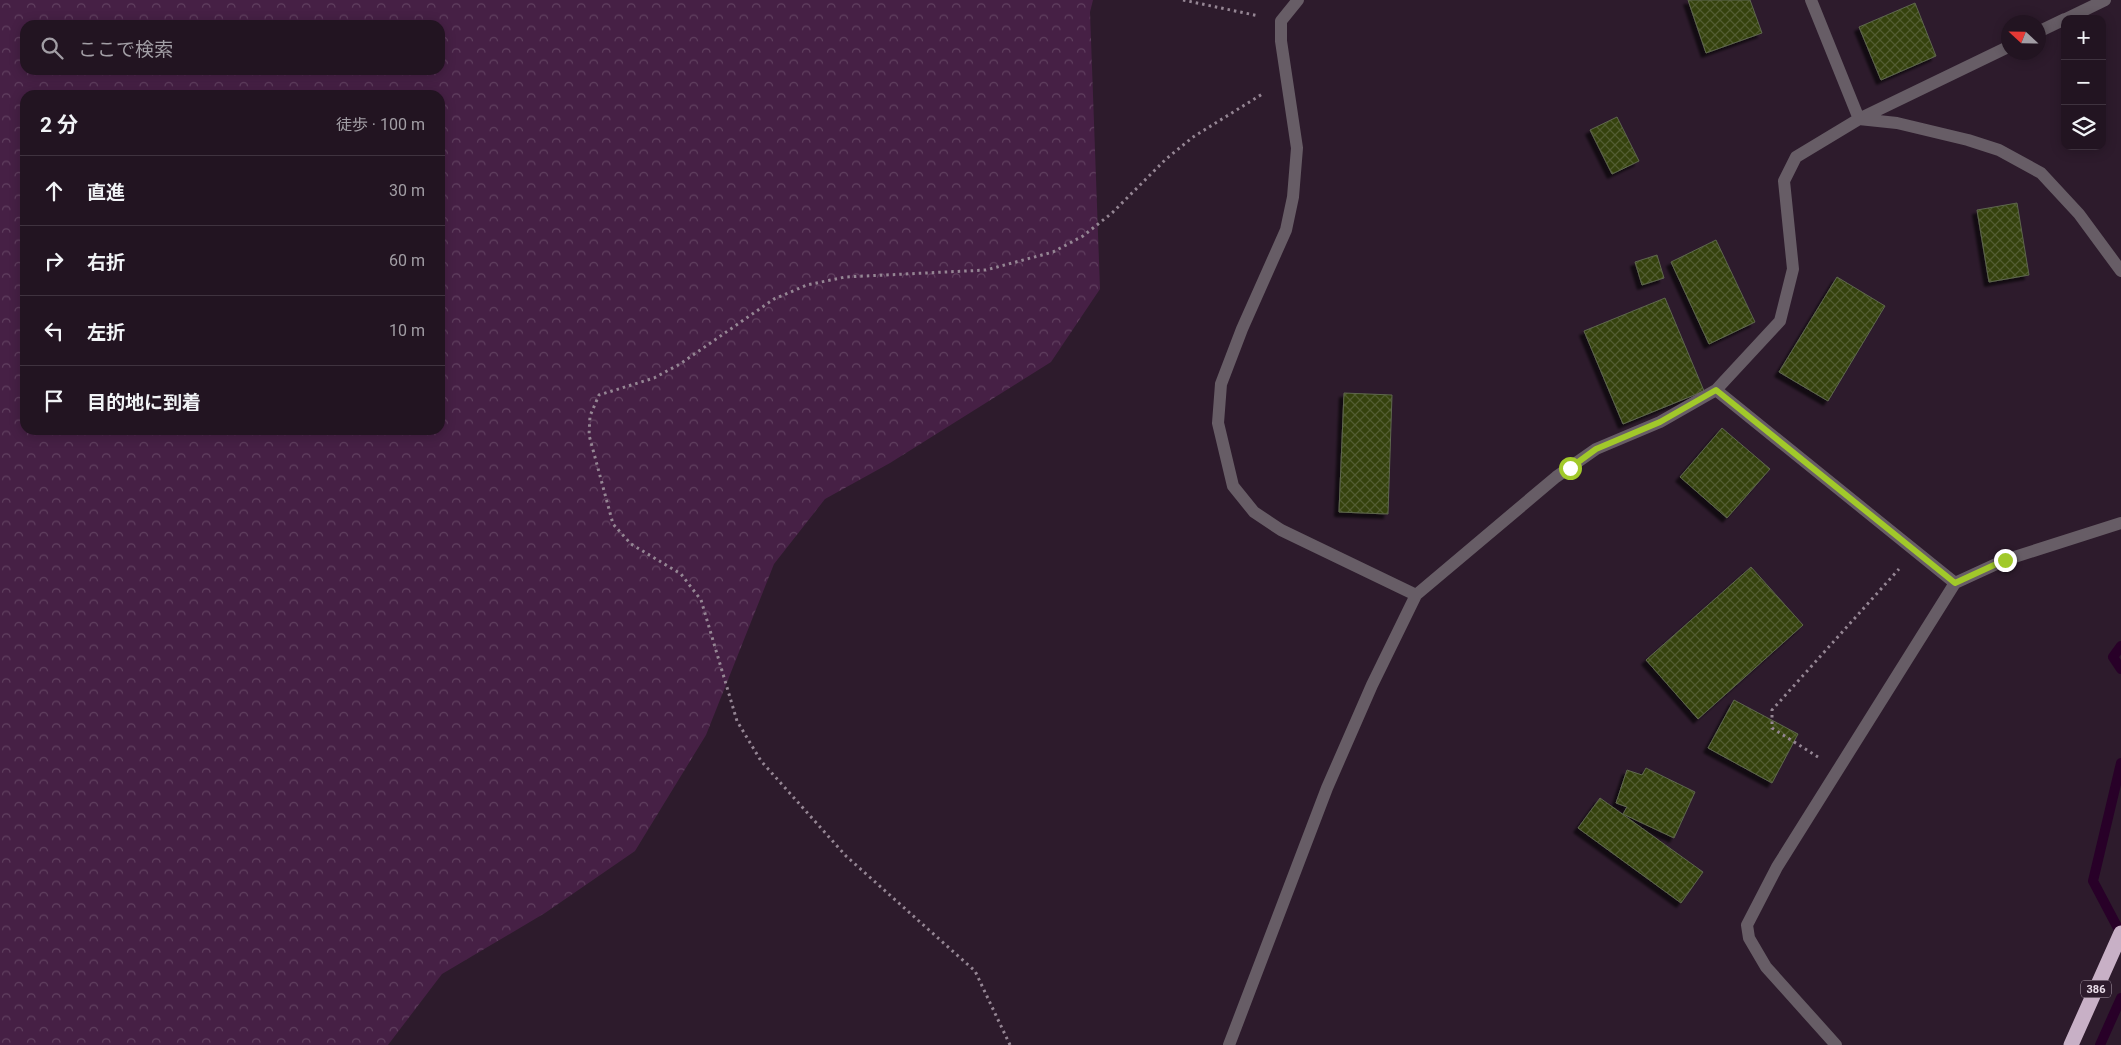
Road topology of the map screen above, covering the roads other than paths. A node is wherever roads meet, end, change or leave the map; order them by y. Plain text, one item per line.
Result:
1 (1298, 0) edge
2 (1811, 0) edge
3 (2105, 0) edge
4 (2073, 15) edge
5 (2061, 21) edge
6 (2046, 28) edge
7 (2001, 49) edge
8 (1859, 119) junction
9 (2121, 271) edge
10 (1716, 390) junction
11 (2121, 523) edge
12 (1955, 583) junction
13 (1416, 595) junction
14 (2121, 933) edge
15 (1229, 1045) edge
16 (1836, 1045) edge
17 (2071, 1045) edge

1 - 13 street
2 - 8 street
3 - 4 street
5 - 6 street
7 - 8 street
8 - 9 street
8 - 10 street
10 - 12 street
10 - 13 street
11 - 12 street
12 - 16 street
13 - 15 street
14 - 17 highway, 386

